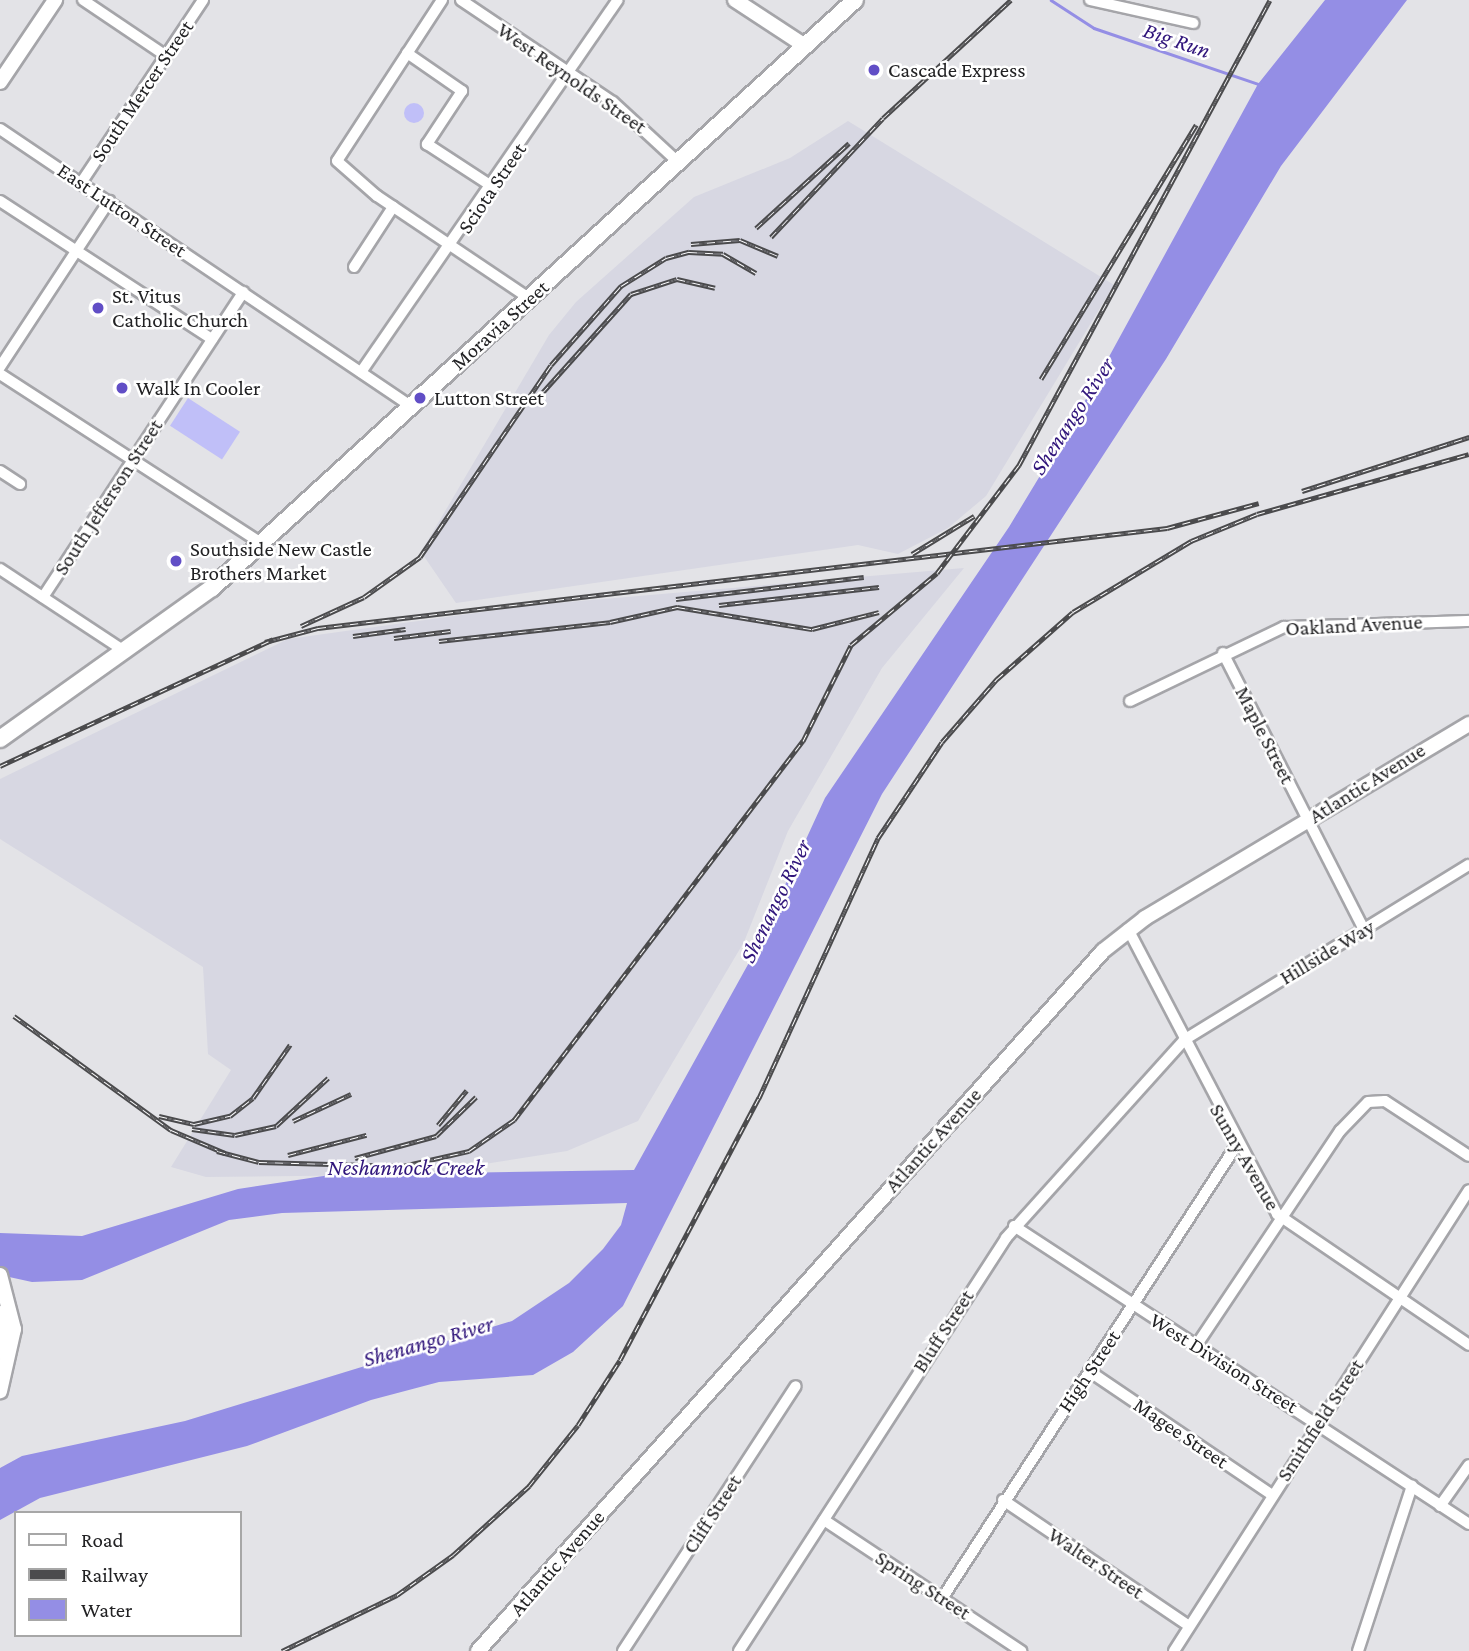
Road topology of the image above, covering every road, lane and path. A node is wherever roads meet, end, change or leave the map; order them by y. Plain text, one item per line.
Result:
1 (55, 0) edge
2 (83, 0) edge
3 (203, 0) edge
4 (442, 0) edge
5 (461, 0) edge
6 (618, 0) edge
7 (735, 0) edge
8 (855, 0) edge
9 (1090, 0) edge
10 (1193, 23) dead end
11 (805, 46) junction
12 (407, 53) junction
13 (166, 56) junction
14 (569, 73) junction
15 (0, 82) edge
16 (0, 129) edge
17 (678, 162) junction
18 (81, 183) junction
19 (493, 187) junction
20 (0, 201) edge
21 (109, 201) junction
22 (393, 207) junction
23 (454, 245) junction
24 (76, 250) junction
25 (354, 267) dead end
26 (243, 292) junction
27 (529, 298) junction
28 (212, 339) junction
29 (0, 367) edge
30 (361, 372) junction
31 (0, 374) edge
32 (411, 406) junction
33 (132, 460) junction
34 (0, 471) edge
35 (20, 484) dead end
36 (261, 543) junction
37 (0, 569) edge
38 (43, 597) junction
39 (1469, 621) edge
40 (127, 653) junction
41 (1223, 653) junction
42 (1130, 701) dead end
43 (1469, 724) edge
44 (0, 740) edge
45 (1308, 820) junction
46 (1469, 865) edge
47 (1128, 929) junction
48 (1364, 930) junction
49 (1184, 1040) junction
50 (1236, 1146) junction
51 (1469, 1156) edge
52 (1469, 1190) edge
53 (1282, 1220) junction
54 (1014, 1226) junction
55 (1, 1277) edge
56 (1399, 1298) junction
57 (1134, 1305) junction
58 (0, 1312) edge
59 (1469, 1345) edge
60 (1196, 1346) junction
61 (0, 1352) edge
62 (1089, 1371) junction
63 (796, 1385) dead end
64 (0, 1391) edge
65 (1318, 1423) junction
66 (1469, 1465) edge
67 (1412, 1486) junction
68 (1272, 1495) junction
69 (1003, 1500) junction
70 (1440, 1506) junction
71 (824, 1520) junction
72 (1469, 1524) edge
73 (943, 1597) junction
74 (1189, 1626) junction
75 (626, 1647) edge
76 (478, 1651) edge
77 (739, 1651) edge
78 (1021, 1651) edge
79 (1174, 1651) edge
80 (1358, 1651) edge

1 - 15 street
2 - 13 street
3 - 13 street, South Mercer Street
4 - 12 street
5 - 14 street, West Reynolds Street
6 - 14 street, Sciota Street
7 - 11 street
8 - 11 main road, Moravia Street
9 - 10 street
11 - 17 main road, Moravia Street
12 - 19 street
12 - 22 street
13 - 18 street, South Mercer Street
14 - 17 street, West Reynolds Street
14 - 19 street, Sciota Street
16 - 18 street, East Lutton Street
17 - 27 main road, Moravia Street
18 - 21 street, East Lutton Street
19 - 23 street, Sciota Street
20 - 24 street
21 - 24 street
21 - 26 street, East Lutton Street
22 - 23 street
22 - 25 street
23 - 27 street
23 - 30 street, Sciota Street
24 - 28 street
24 - 29 street
26 - 28 street, South Jefferson Street
26 - 30 street, East Lutton Street
27 - 32 main road, Moravia Street
28 - 33 street, South Jefferson Street
30 - 32 street, East Lutton Street
31 - 33 street
32 - 36 main road, Moravia Street
33 - 36 street
33 - 38 street, South Jefferson Street
34 - 35 street
36 - 40 main road, Moravia Street
37 - 38 street
38 - 40 street
39 - 41 street, Oakland Avenue
40 - 44 main road, Moravia Street
41 - 42 street, Oakland Avenue
41 - 45 street, Maple Street
43 - 45 street, Atlantic Avenue
45 - 47 street, Atlantic Avenue
45 - 48 street, Maple Street
46 - 48 street, Hillside Way
47 - 49 street, Sunny Avenue
47 - 76 street, Atlantic Avenue
48 - 49 street, Hillside Way
49 - 50 street, Sunny Avenue
49 - 54 street, Bluff Street
50 - 53 street, Sunny Avenue
50 - 57 street, High Street
51 - 53 street
52 - 56 street, Smithfield Street
53 - 56 street, Sunny Avenue
53 - 60 street
54 - 57 street, West Division Street
54 - 71 street, Bluff Street
55 - 64 street
56 - 59 street, Sunny Avenue
56 - 65 street, Smithfield Street
57 - 60 street, West Division Street
57 - 62 street, High Street
58 - 61 street
60 - 65 street, West Division Street
62 - 68 street, Magee Street
62 - 69 street, High Street
63 - 75 street, Cliff Street
65 - 67 street, West Division Street
65 - 68 street, Smithfield Street
66 - 70 street
67 - 70 street, West Division Street
67 - 80 street
68 - 74 street, Smithfield Street
69 - 73 street, High Street
69 - 74 street, Walter Street
70 - 72 street, West Division Street
71 - 73 street, Spring Street
71 - 77 street, Bluff Street
73 - 78 street, Spring Street
74 - 79 street, Smithfield Street

